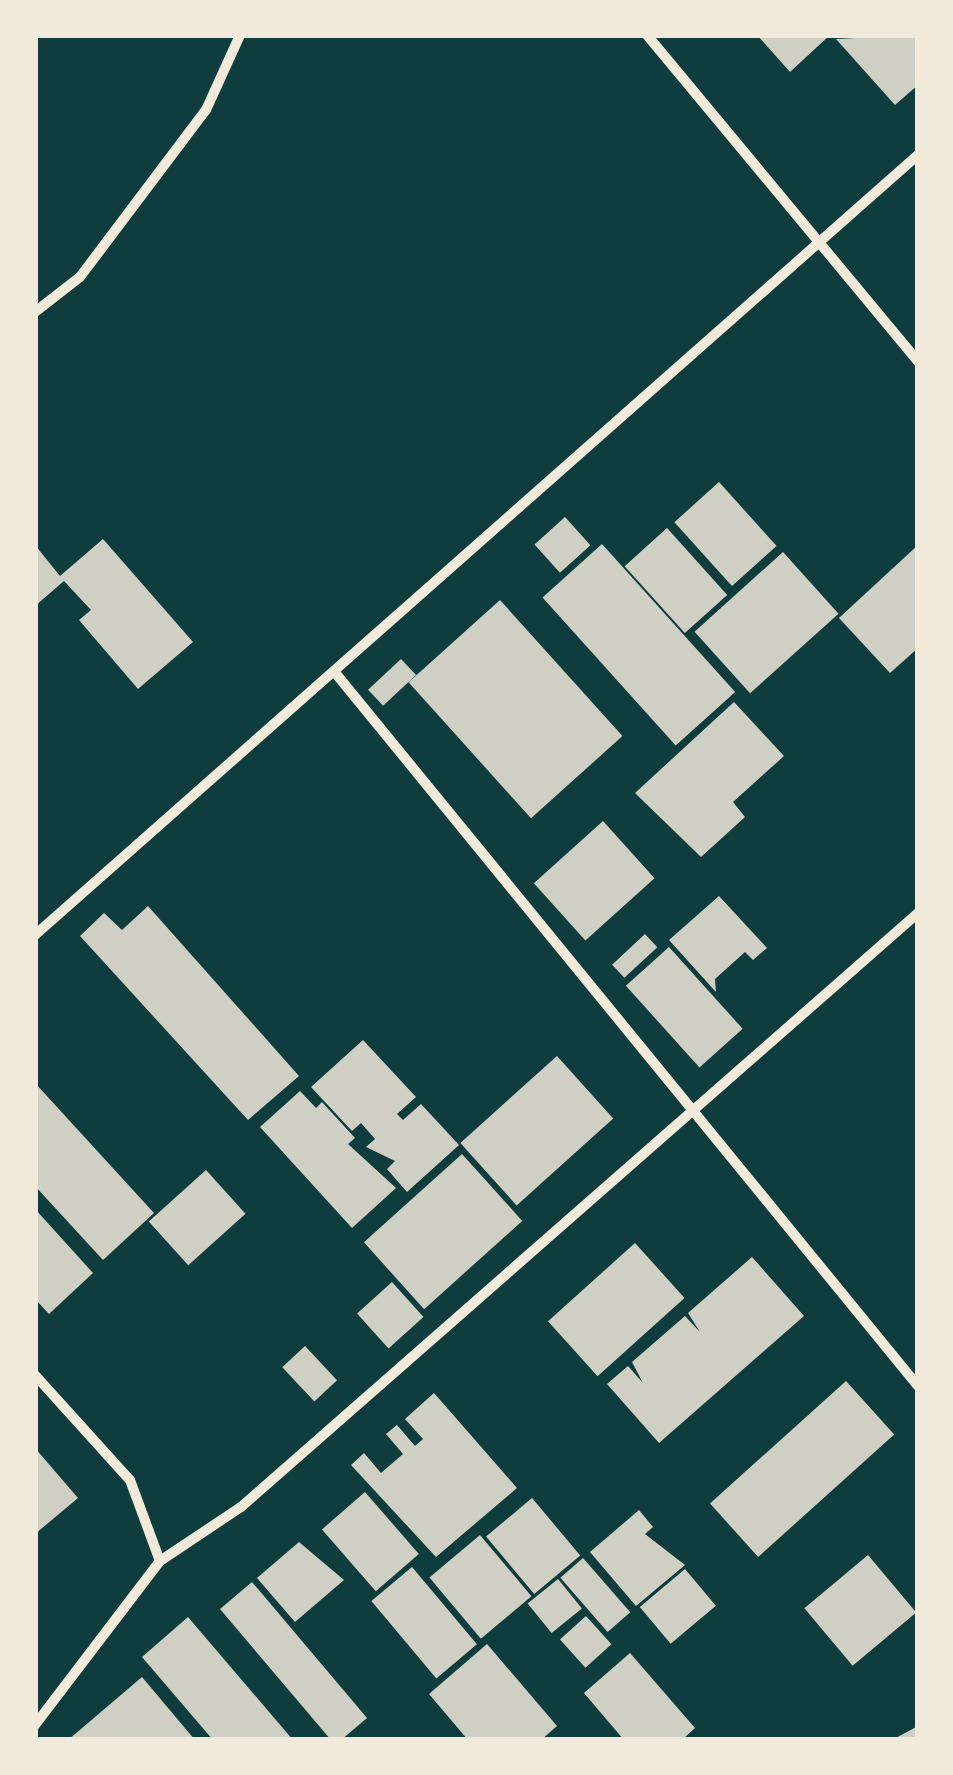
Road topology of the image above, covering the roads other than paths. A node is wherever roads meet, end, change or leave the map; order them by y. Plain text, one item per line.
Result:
1 (240, 35) edge
2 (647, 35) edge
3 (918, 155) edge
4 (821, 241) junction
5 (35, 312) edge
6 (918, 361) edge
7 (337, 675) junction
8 (918, 913) edge
9 (35, 934) edge
10 (695, 1112) junction
11 (35, 1375) edge
12 (918, 1386) edge
13 (160, 1561) junction
14 (35, 1725) edge

1 - 5 street
2 - 4 street
3 - 4 street
4 - 6 street
4 - 7 street
7 - 9 street
7 - 10 street
8 - 10 street
10 - 12 street
10 - 13 street
11 - 13 street
13 - 14 street

